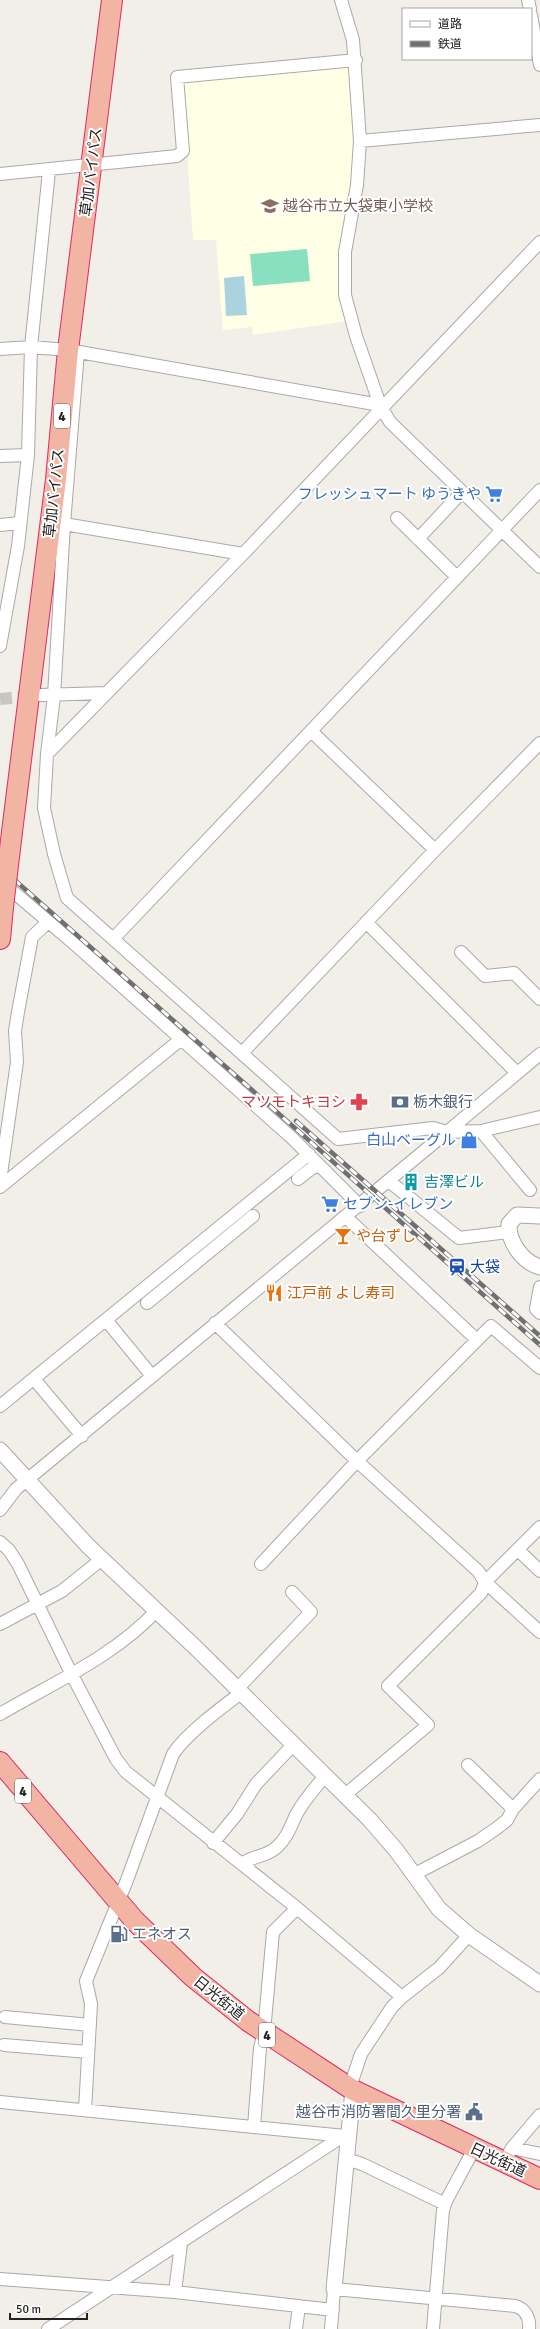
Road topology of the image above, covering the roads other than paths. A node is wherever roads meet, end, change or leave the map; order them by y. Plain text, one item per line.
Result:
1 (100, 0) edge
2 (112, 0) edge
3 (341, 0) edge
4 (532, 21) edge
5 (356, 60) junction
6 (540, 65) edge
7 (540, 125) edge
8 (360, 141) junction
9 (86, 166) junction
10 (49, 171) junction
11 (0, 174) edge
12 (540, 242) edge
13 (31, 346) junction
14 (0, 349) edge
15 (68, 350) junction
16 (381, 406) junction
17 (28, 455) junction
18 (0, 456) edge
19 (540, 490) edge
20 (461, 493) junction
21 (397, 518) dead end
22 (19, 523) junction
23 (64, 524) junction
24 (0, 525) edge
25 (501, 531) junction
26 (418, 539) junction
27 (243, 554) junction
28 (540, 567) edge
29 (457, 577) junction
30 (0, 646) edge
31 (107, 693) junction
32 (40, 695) tunnel mouth
33 (54, 696) junction
34 (311, 732) junction
35 (540, 743) edge
36 (47, 754) junction
37 (4, 825) edge
38 (435, 850) junction
39 (0, 881) edge
40 (48, 922) junction
41 (366, 922) junction
42 (0, 939) edge
43 (113, 940) junction
44 (461, 952) dead end
45 (540, 999) edge
46 (180, 1040) junction
47 (242, 1052) junction
48 (540, 1054) edge
49 (517, 1073) junction
50 (540, 1117) edge
51 (481, 1131) junction
52 (447, 1132) junction
53 (309, 1154) junction
54 (320, 1166) junction
55 (298, 1179) dead end
56 (0, 1181) edge
57 (389, 1181) junction
58 (0, 1187) edge
59 (530, 1190) dead end
60 (360, 1206) junction
61 (253, 1216) dead end
62 (540, 1216) edge
63 (346, 1217) junction
64 (508, 1232) junction
65 (205, 1247) junction
66 (540, 1266) edge
67 (540, 1287) edge
68 (147, 1303) dead end
69 (540, 1313) edge
70 (106, 1320) junction
71 (215, 1323) junction
72 (477, 1340) junction
73 (540, 1368) edge
74 (152, 1376) junction
75 (34, 1379) junction
76 (0, 1406) edge
77 (82, 1436) junction
78 (0, 1450) edge
79 (357, 1460) junction
80 (27, 1480) junction
81 (0, 1510) edge
82 (540, 1528) edge
83 (0, 1542) edge
84 (518, 1550) junction
85 (102, 1559) junction
86 (264, 1560) dead end
87 (540, 1571) edge
88 (485, 1582) junction
89 (292, 1592) dead end
90 (37, 1604) junction
91 (157, 1610) junction
92 (0, 1624) edge
93 (540, 1632) edge
94 (71, 1673) junction
95 (239, 1691) junction
96 (0, 1714) edge
97 (294, 1744) junction
98 (0, 1762) edge
99 (468, 1765) dead end
100 (325, 1776) junction
101 (540, 1779) edge
102 (345, 1795) junction
103 (158, 1798) junction
104 (513, 1809) junction
105 (213, 1843) junction
106 (242, 1864) junction
107 (413, 1875) junction
108 (117, 1901) junction
109 (297, 1908) junction
110 (469, 1935) junction
111 (540, 1984) edge
112 (402, 1997) junction
113 (4, 2017) dead end
114 (90, 2025) junction
115 (264, 2032) junction
116 (4, 2045) dead end
117 (88, 2052) junction
118 (352, 2088) junction
119 (0, 2102) edge
120 (85, 2110) junction
121 (540, 2115) edge
122 (254, 2127) junction
123 (346, 2136) junction
124 (474, 2149) junction
125 (540, 2154) edge
126 (508, 2155) junction
127 (346, 2159) junction
128 (540, 2179) edge
129 (445, 2204) junction
130 (181, 2244) junction
131 (0, 2279) edge
132 (110, 2288) junction
133 (334, 2289) junction
134 (175, 2292) junction
135 (435, 2299) junction
136 (299, 2306) junction
137 (333, 2310) junction
138 (48, 2329) edge
139 (296, 2329) edge
140 (331, 2329) edge
141 (433, 2329) edge
142 (529, 2329) edge

1 - 9 highway, 草加バイパス / 4
2 - 9 highway, 草加バイパス / 4
3 - 5 street
4 - 6 street
5 - 8 street
5 - 9 street
7 - 8 street
8 - 16 street
9 - 10 street
9 - 15 highway, 草加バイパス / 4
10 - 11 street
10 - 13 street
12 - 16 street
13 - 14 street
13 - 15 street
13 - 17 street
15 - 16 street
15 - 23 street
15 - 37 highway, 草加バイパス / 4
16 - 20 street
16 - 27 street
17 - 18 street
17 - 22 street
19 - 25 street
20 - 25 street
20 - 26 street
21 - 26 street
22 - 24 street
22 - 30 street
23 - 27 street
23 - 33 street
25 - 28 street
25 - 29 street
26 - 29 street
27 - 31 street
29 - 34 street
31 - 33 street
31 - 36 street
32 - 33 street
33 - 36 street
34 - 38 street
34 - 43 street
35 - 38 street
36 - 43 street
37 - 42 highway, 草加バイパス / 4, bridge
38 - 41 street
39 - 40 street
40 - 46 street
40 - 56 street
41 - 47 street
41 - 49 street
43 - 47 street
44 - 45 street
46 - 53 street
46 - 58 street
47 - 52 street
48 - 49 street
49 - 52 street
50 - 51 street
51 - 52 street
51 - 59 street
52 - 57 street
53 - 54 street
53 - 65 street
54 - 55 street
54 - 60 street
57 - 60 street
57 - 64 street
60 - 63 street
61 - 65 street
62 - 64 street
63 - 71 street
63 - 72 street
64 - 66 street
65 - 68 street
65 - 70 street
67 - 69 street
70 - 74 street
70 - 75 street
71 - 74 street
71 - 79 street
72 - 73 street
72 - 79 street
74 - 77 street
75 - 76 street
75 - 77 street
77 - 80 street
78 - 80 street
79 - 86 street
79 - 88 street
80 - 81 street
80 - 85 street
82 - 84 street
83 - 90 street
84 - 87 street
84 - 88 street
85 - 90 street
85 - 91 street
88 - 93 street
88 - 102 street
89 - 95 street
90 - 92 street
90 - 94 street
91 - 94 street
91 - 95 street
94 - 96 street
94 - 103 street
95 - 97 street
95 - 103 street
97 - 100 street
97 - 105 street
98 - 108 highway, 日光街道 / 4
99 - 104 street
100 - 102 street
100 - 106 street
101 - 104 street
102 - 107 street
103 - 105 street
103 - 108 street
104 - 107 street
105 - 106 street
106 - 109 street
107 - 110 street
108 - 114 street
108 - 115 highway, 日光街道 / 4
109 - 112 street
109 - 115 street
110 - 111 street
110 - 112 street
112 - 118 street
113 - 114 street
114 - 117 street
115 - 118 highway, 日光街道 / 4
115 - 122 street
116 - 117 street
117 - 120 street
118 - 123 street
118 - 124 highway, 日光街道 / 4
119 - 120 street
120 - 122 street
121 - 126 street
122 - 123 street
123 - 127 street
123 - 130 street
124 - 126 highway, 日光街道 / 4
124 - 129 street
125 - 126 street
126 - 128 highway, 日光街道 / 4
127 - 129 street
127 - 133 street
129 - 135 street
130 - 132 street
130 - 134 street
131 - 132 street
132 - 134 street
132 - 138 street
133 - 135 street
133 - 137 street
134 - 136 street
135 - 141 street
135 - 142 street
136 - 137 street
136 - 139 street
137 - 140 street

